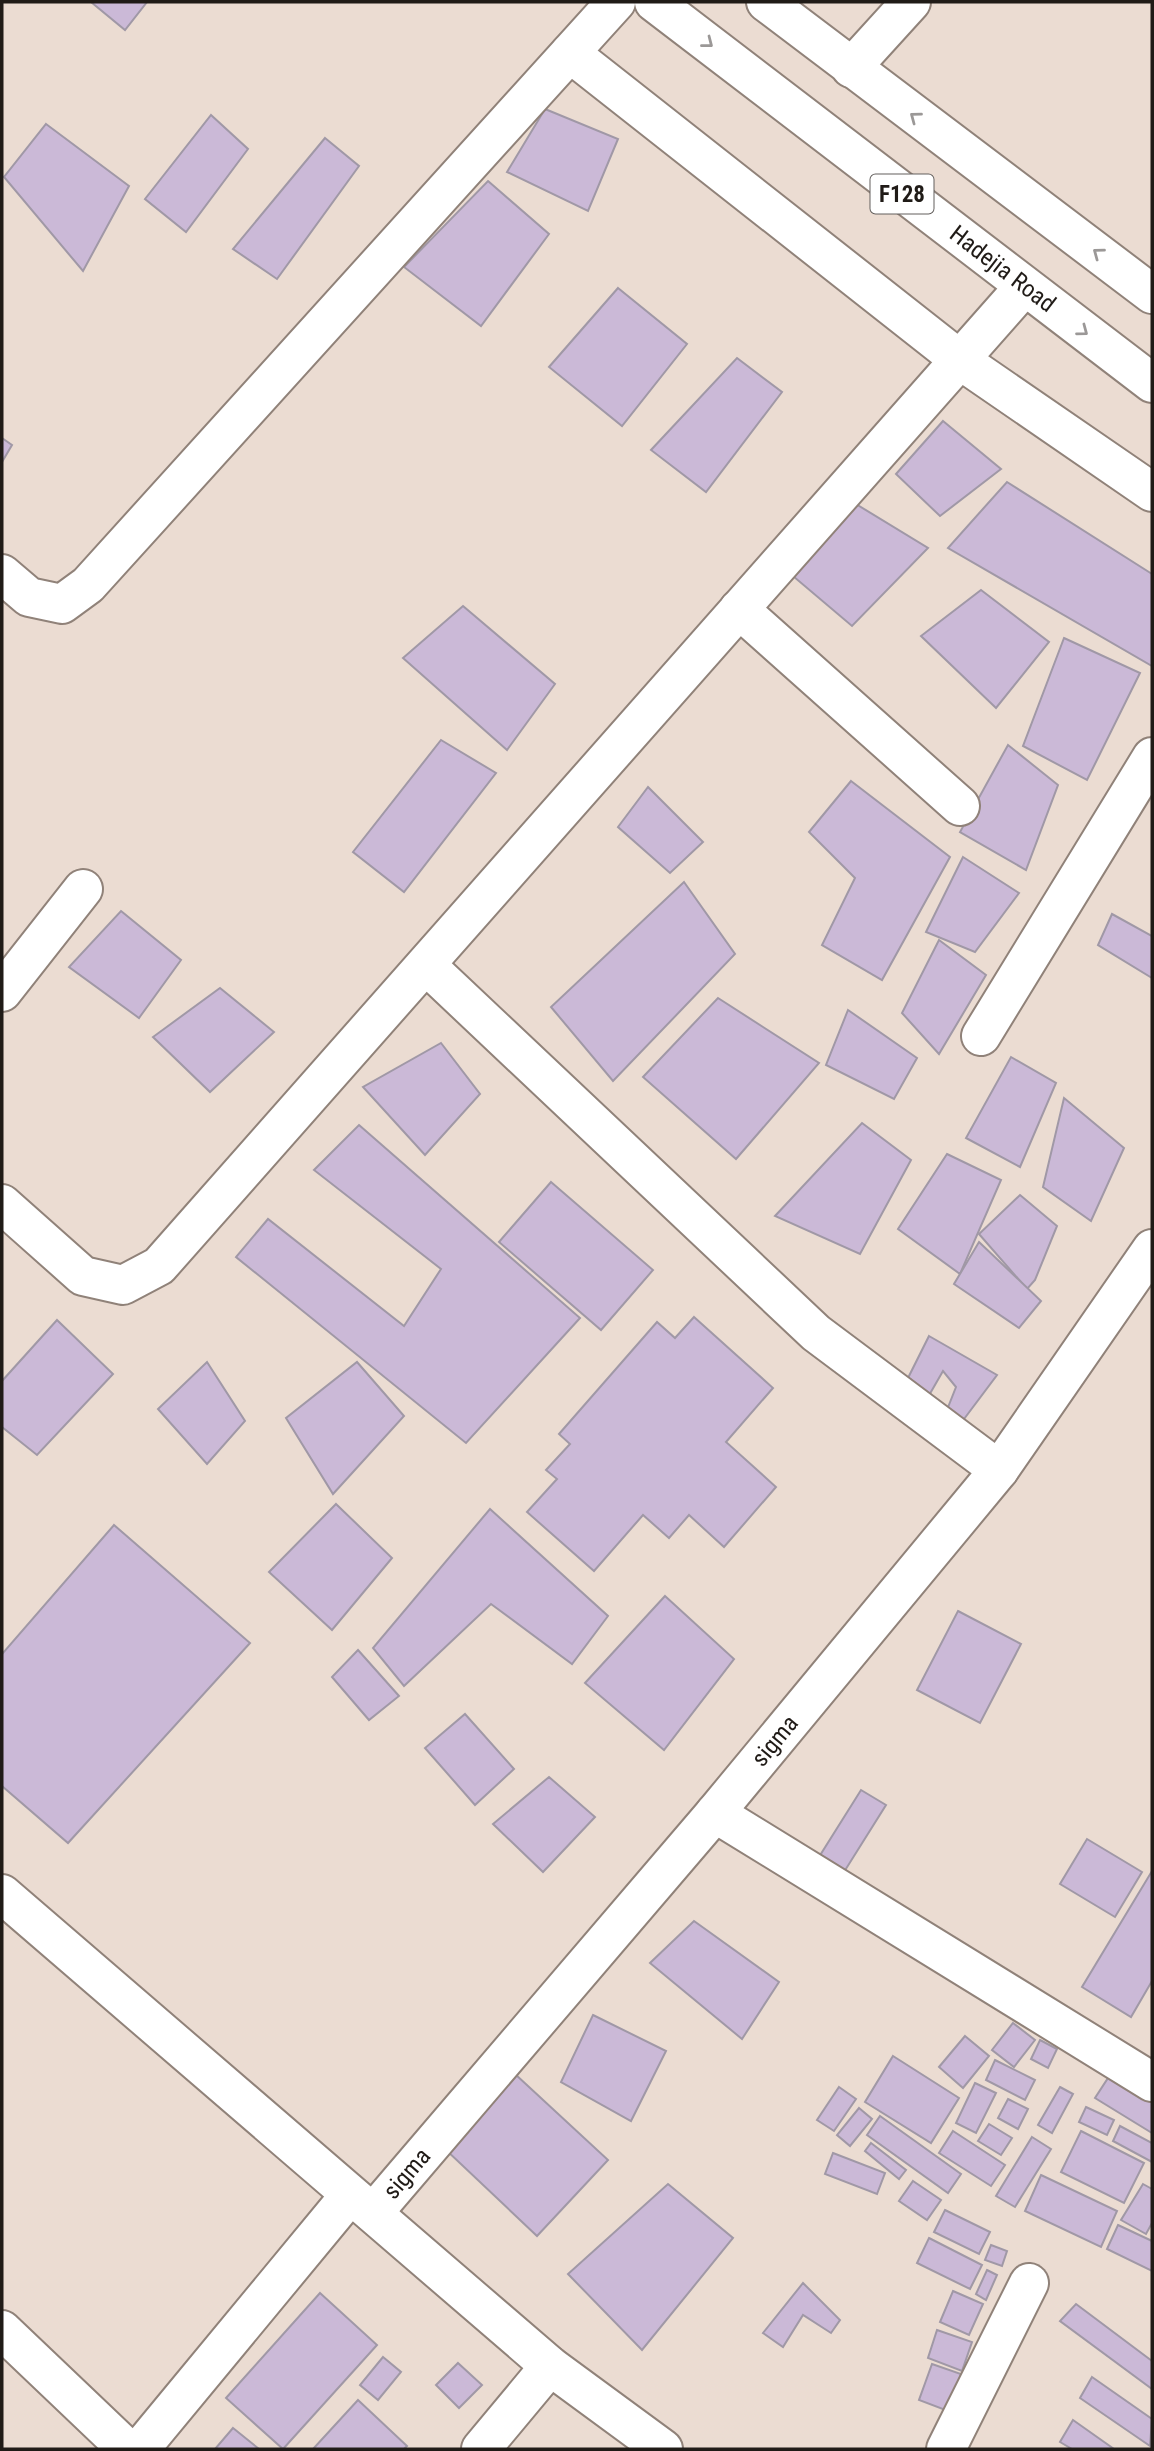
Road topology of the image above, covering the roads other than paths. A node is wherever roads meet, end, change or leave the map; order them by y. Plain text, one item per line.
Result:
1 (616, 2) edge
2 (653, 2) edge
3 (766, 2) edge
4 (911, 2) edge
5 (570, 54) junction
6 (850, 68) junction
7 (1024, 287) junction
8 (1152, 294) edge
9 (960, 360) junction
10 (1152, 383) edge
11 (1152, 492) edge
12 (2, 574) edge
13 (739, 610) junction
14 (1152, 757) edge
15 (960, 806) dead end
16 (83, 889) dead end
17 (426, 965) junction
18 (2, 992) edge
19 (981, 1036) dead end
20 (2, 1204) edge
21 (1152, 1249) edge
22 (999, 1470) junction
23 (715, 1813) junction
24 (2, 1894) edge
25 (1152, 2082) edge
26 (362, 2204) junction
27 (1029, 2283) dead end
28 (2, 2330) edge
29 (550, 2366) junction
30 (127, 2449) edge
31 (140, 2449) edge
32 (481, 2449) edge
33 (663, 2449) edge
34 (946, 2449) edge

1 - 5 street
2 -> 7 street, Hadejia Road / F128
3 - 6 street, F128
4 - 6 street
5 - 9 street
5 - 12 street
8 -> 6 street, F128
7 - 9 street
7 -> 10 street, Hadejia Road / F128
9 - 11 street
9 - 13 street
13 - 15 street
13 - 17 street
14 - 19 street
16 - 18 street
17 - 20 street
17 - 22 street
21 - 22 street, sigma
22 - 23 street, sigma
23 - 25 street
23 - 26 street, sigma
24 - 26 street
26 - 29 street
26 - 31 street, sigma
27 - 34 street
28 - 30 street
29 - 32 street
29 - 33 street

